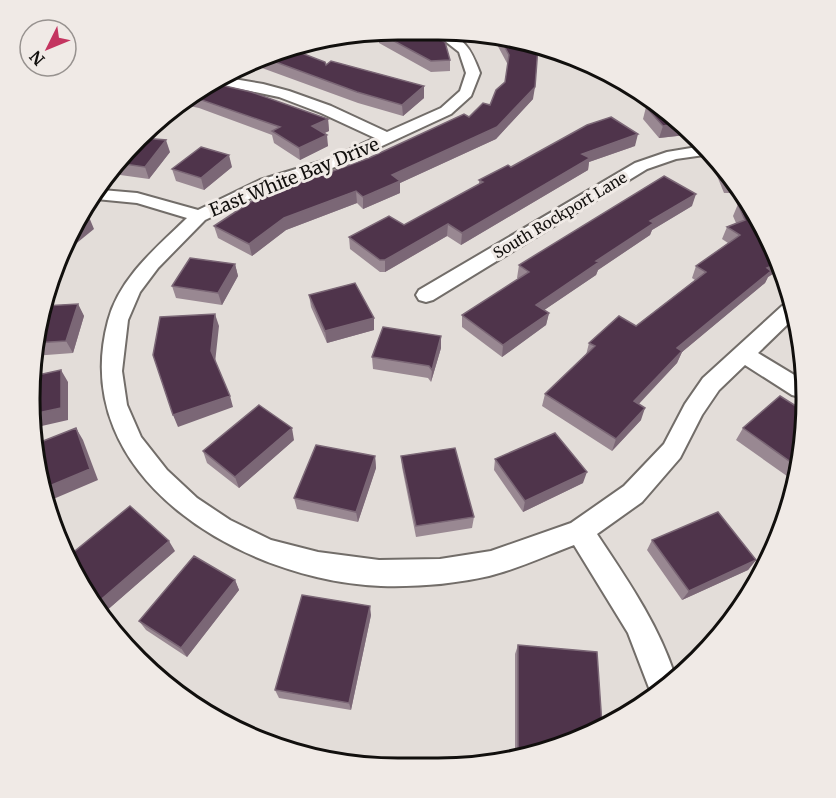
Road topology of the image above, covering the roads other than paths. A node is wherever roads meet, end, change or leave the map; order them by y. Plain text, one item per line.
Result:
1 (452, 41) edge
2 (234, 81) edge
3 (388, 139) junction
4 (696, 152) edge
5 (105, 195) edge
6 (199, 216) junction
7 (426, 295) dead end
8 (785, 315) edge
9 (742, 353) junction
10 (795, 386) edge
11 (580, 531) junction
12 (661, 679) edge

1 - 3 street, East White Bay Drive
2 - 3 street
3 - 6 street, East White Bay Drive
4 - 7 street, South Rockport Lane
5 - 6 street
6 - 11 street, East White Bay Drive
8 - 9 street, East White Bay Drive
9 - 10 street
9 - 11 street, East White Bay Drive
11 - 12 street

